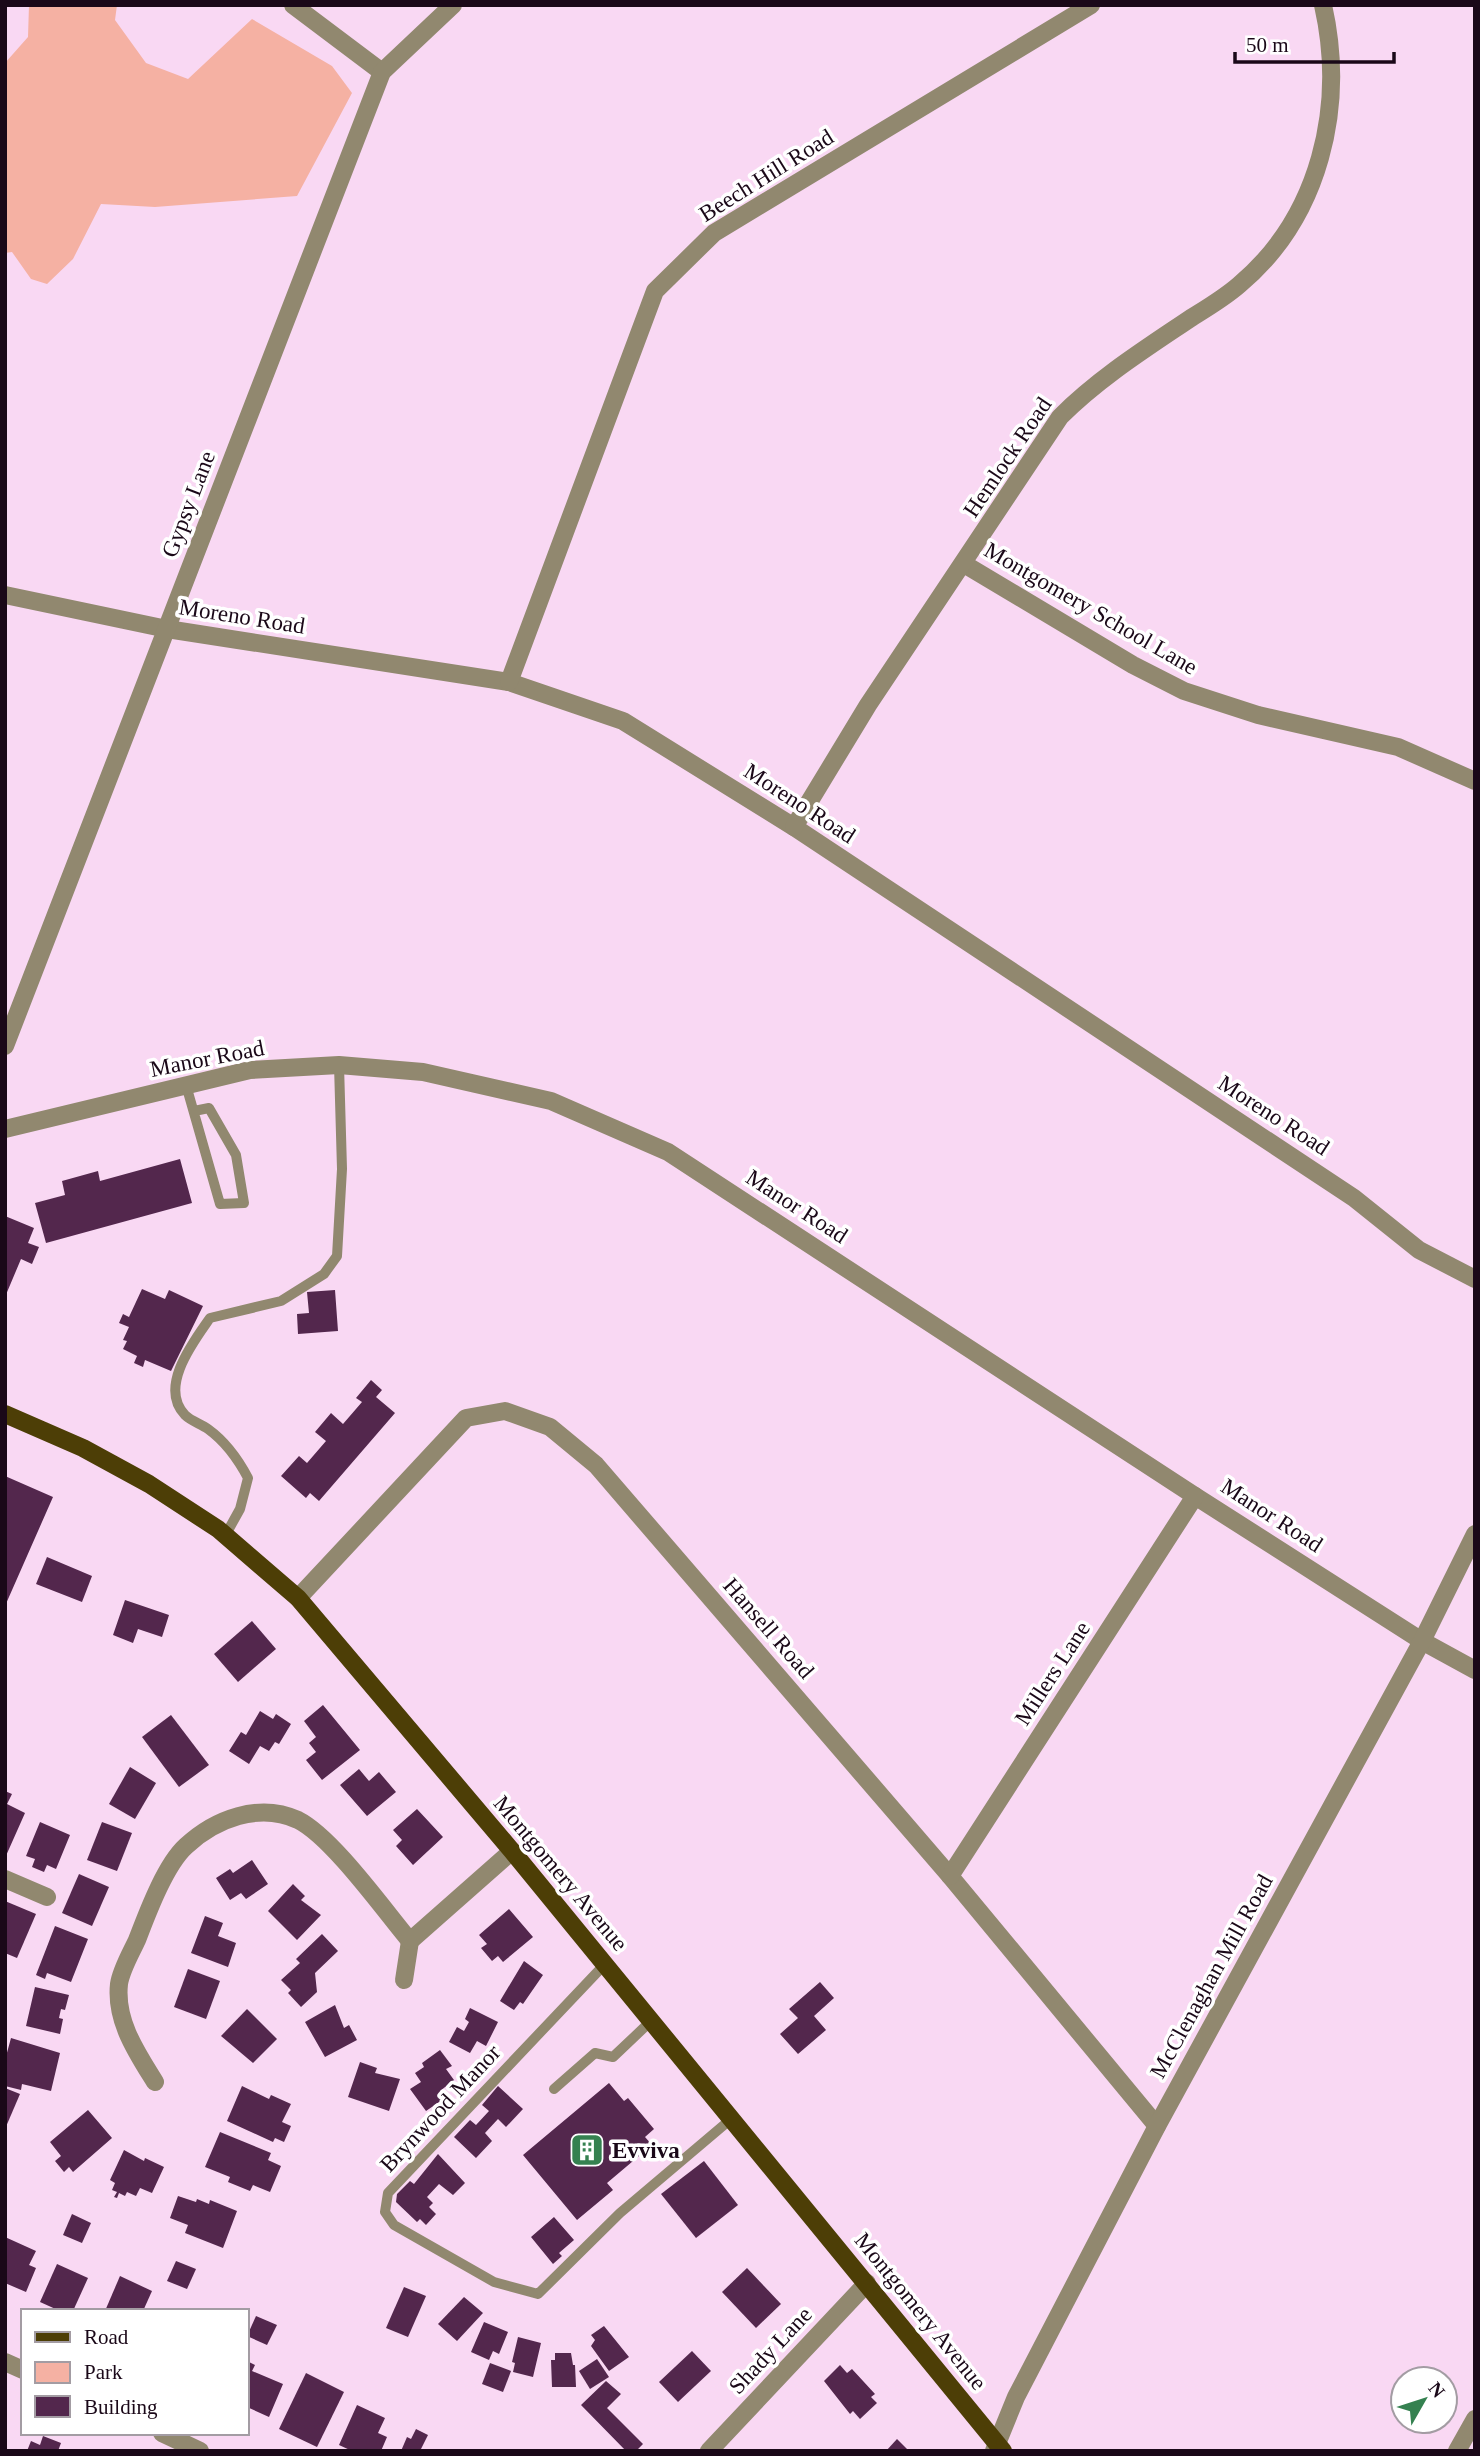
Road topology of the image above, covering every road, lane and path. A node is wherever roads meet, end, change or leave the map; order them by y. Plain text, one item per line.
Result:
1 (293, 5) edge
2 (453, 5) edge
3 (1091, 5) edge
4 (1323, 5) edge
5 (382, 72) junction
6 (964, 564) junction
7 (5, 595) edge
8 (167, 629) junction
9 (509, 682) junction
10 (1475, 781) edge
11 (794, 827) junction
12 (5, 1046) edge
13 (339, 1065) junction
14 (186, 1085) junction
15 (194, 1111) junction
16 (5, 1129) edge
17 (1475, 1279) edge
18 (5, 1414) edge
19 (1195, 1496) junction
20 (1475, 1534) edge
21 (225, 1535) junction
22 (298, 1598) junction
23 (1422, 1640) junction
24 (1475, 1670) edge
25 (512, 1852) junction
26 (950, 1876) junction
27 (5, 1879) edge
28 (47, 1897) dead end
29 (410, 1941) junction
30 (605, 1964) junction
31 (404, 1980) dead end
32 (651, 2021) junction
33 (155, 2082) dead end
34 (554, 2089) dead end
35 (731, 2119) junction
36 (1157, 2126) junction
37 (867, 2283) junction
38 (5, 2362) edge
39 (21, 2369) edge
40 (1475, 2419) edge
41 (166, 2435) edge
42 (998, 2449) edge
43 (201, 2451) edge
44 (709, 2451) edge
45 (1457, 2451) edge

1 - 5 street
2 - 5 street, Gypsy Lane
3 - 9 street, Beech Hill Road
4 - 6 street, Hemlock Road
5 - 8 street, Gypsy Lane
6 - 10 street, Montgomery School Lane
6 - 11 street, Hemlock Road
7 - 8 street, Moreno Road
8 - 9 street, Moreno Road
8 - 12 street, Gypsy Lane
9 - 11 street, Moreno Road
11 - 17 street, Moreno Road
13 - 14 street, Manor Road
13 - 19 street, Manor Road
13 - 21 lane
14 - 15 lane
14 - 16 street, Manor Road
15 - 15 lane
18 - 21 main road, Montgomery Avenue
19 - 23 street, Manor Road
19 - 26 street, Millers Lane
20 - 23 street, McClenaghan Mill Road
21 - 22 main road, Montgomery Avenue
22 - 25 main road, Montgomery Avenue
22 - 26 street, Hansell Road
23 - 24 street, Manor Road
23 - 36 street, McClenaghan Mill Road
25 - 29 street
25 - 30 main road, Montgomery Avenue
26 - 36 street, Hansell Road
27 - 28 street
29 - 31 street
29 - 33 street
30 - 32 main road, Montgomery Avenue
30 - 35 lane, Brynwood Manor
32 - 34 lane
32 - 35 main road, Montgomery Avenue
35 - 37 main road, Montgomery Avenue
36 - 42 street, McClenaghan Mill Road
37 - 42 main road, Montgomery Avenue
37 - 44 street, Shady Lane
38 - 39 street
40 - 45 street
41 - 43 street

